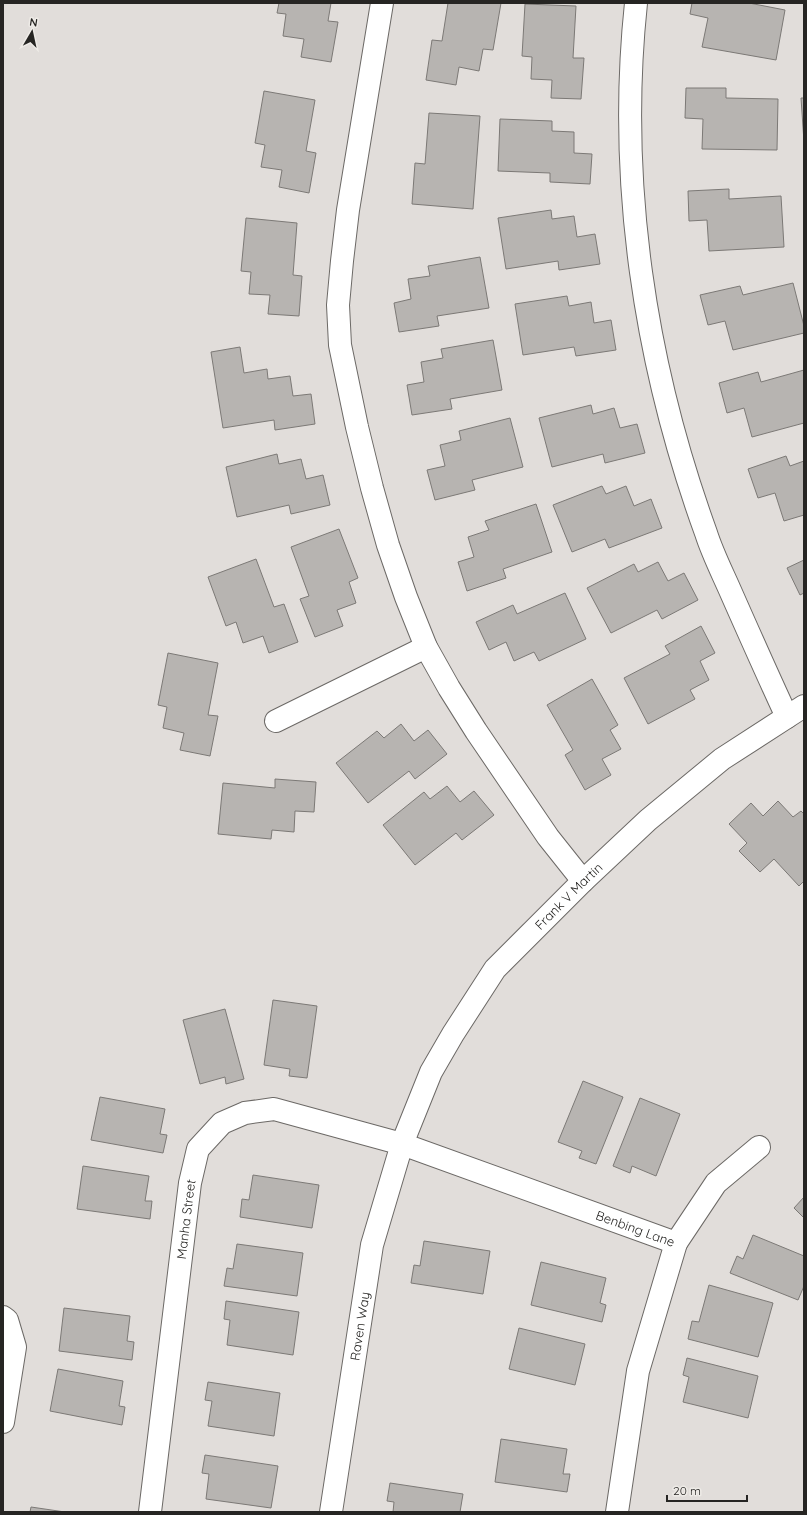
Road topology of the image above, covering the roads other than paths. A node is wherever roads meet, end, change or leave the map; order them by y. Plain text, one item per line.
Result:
1 (382, 3) edge
2 (636, 3) edge
3 (426, 647) junction
4 (795, 712) edge
5 (276, 721) dead end
6 (583, 881) junction
7 (402, 1144) junction
8 (759, 1148) dead end
9 (676, 1243) junction
10 (5, 1318) edge
11 (3, 1422) edge
12 (150, 1512) edge
13 (330, 1512) edge
14 (617, 1512) edge

1 - 3 street
2 - 4 street
3 - 5 street
3 - 6 street
4 - 6 street, Frank V Martin
6 - 7 street, Frank V Martin
7 - 9 street, Benbing Lane
7 - 12 street, Manha Street
7 - 13 street, Raven Way
8 - 9 street
9 - 14 street, Benbing Lane
10 - 11 street

